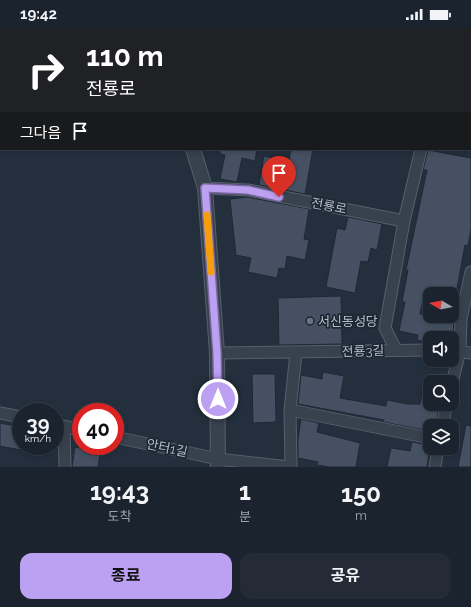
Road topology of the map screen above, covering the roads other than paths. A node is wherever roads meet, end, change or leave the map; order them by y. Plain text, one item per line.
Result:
1 (193, 150) edge
2 (420, 150) edge
3 (205, 188) junction
4 (404, 221) junction
5 (471, 272) edge
6 (459, 332) edge
7 (396, 350) junction
8 (423, 350) edge
9 (459, 351) edge
10 (217, 353) junction
11 (471, 353) edge
12 (296, 354) junction
13 (290, 410) junction
14 (0, 413) edge
15 (12, 415) edge
16 (423, 437) edge
17 (124, 439) edge
18 (63, 455) edge
19 (437, 455) edge
20 (218, 463) edge
21 (65, 467) edge
22 (290, 467) edge
23 (435, 467) edge

1 - 3 street
2 - 4 street
3 - 4 street, 전룡로
3 - 10 street
4 - 7 street
5 - 6 street
7 - 8 street, 전룡3길
7 - 12 street, 전룡3길
9 - 11 street
10 - 12 street, 전룡3길
10 - 20 street
12 - 13 street
13 - 16 street
13 - 22 street
14 - 15 street
17 - 20 street, 안터1길
18 - 21 street
19 - 23 street
20 - 22 street, 안터1길

